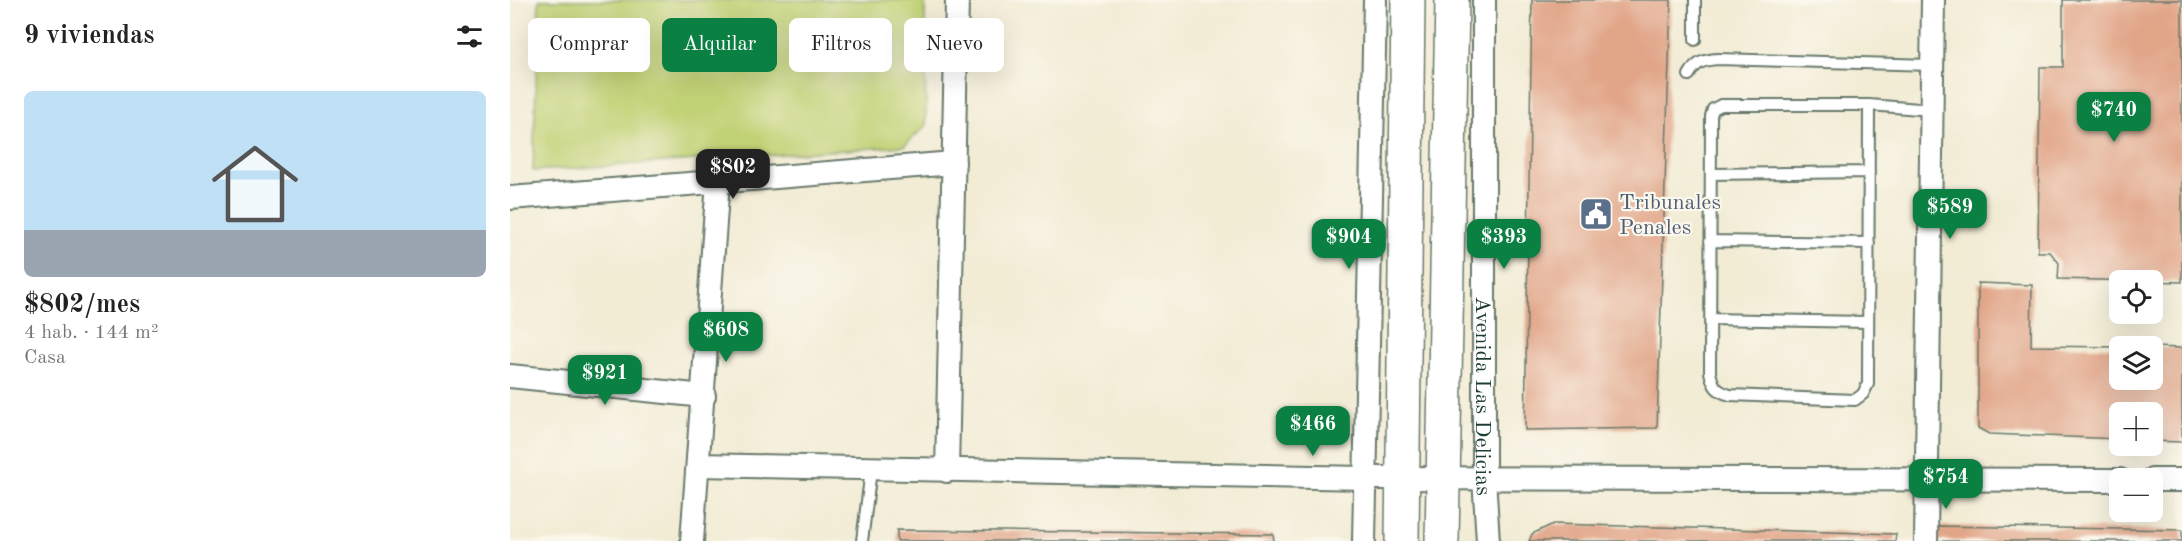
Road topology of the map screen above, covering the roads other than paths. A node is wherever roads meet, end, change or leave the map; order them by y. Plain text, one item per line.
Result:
1 (957, 0) edge
2 (1375, 0) edge
3 (1408, 0) edge
4 (1452, 0) edge
5 (1484, 0) edge
6 (1695, 0) edge
7 (1933, 0) edge
8 (1695, 40) dead end
9 (1932, 65) junction
10 (1689, 75) dead end
11 (1869, 105) junction
12 (1932, 110) junction
13 (954, 163) junction
14 (1869, 172) junction
15 (1710, 174) junction
16 (718, 181) junction
17 (510, 198) edge
18 (1710, 241) junction
19 (1869, 243) junction
20 (1710, 319) junction
21 (1868, 322) junction
22 (510, 376) edge
23 (704, 396) junction
24 (698, 465) junction
25 (870, 470) junction
26 (947, 471) junction
27 (1365, 478) junction
28 (1403, 478) junction
29 (1443, 478) junction
30 (1484, 478) junction
31 (1927, 479) junction
32 (2109, 480) edge
33 (2163, 480) edge
34 (2182, 480) edge
35 (692, 541) edge
36 (862, 541) edge
37 (1364, 541) edge
38 (1402, 541) edge
39 (1442, 541) edge
40 (1488, 541) edge
41 (1926, 541) edge

1 - 13 street
2 - 27 street
3 - 28 main road
4 - 29 main road, Avenida Las Delicias
5 - 30 street, Avenida Las Delicias
6 - 8 lane
7 - 9 street
9 - 10 lane
9 - 12 street
11 - 12 lane
11 - 14 lane
11 - 15 lane
12 - 31 street
13 - 16 street
13 - 26 street
14 - 15 lane
14 - 19 lane
15 - 18 lane
16 - 17 street
16 - 23 street
18 - 19 lane
18 - 20 lane
19 - 21 lane
20 - 21 lane
20 - 21 lane
22 - 23 street
23 - 24 street
24 - 25 street
24 - 35 street
25 - 26 street
25 - 36 lane
26 - 27 street
27 - 28 street
27 - 37 street
28 - 29 street
28 - 38 main road
29 - 30 street
29 - 39 main road, Avenida Las Delicias
30 - 31 street
30 - 40 street, Avenida Las Delicias
31 - 32 street
31 - 41 street
33 - 34 street

